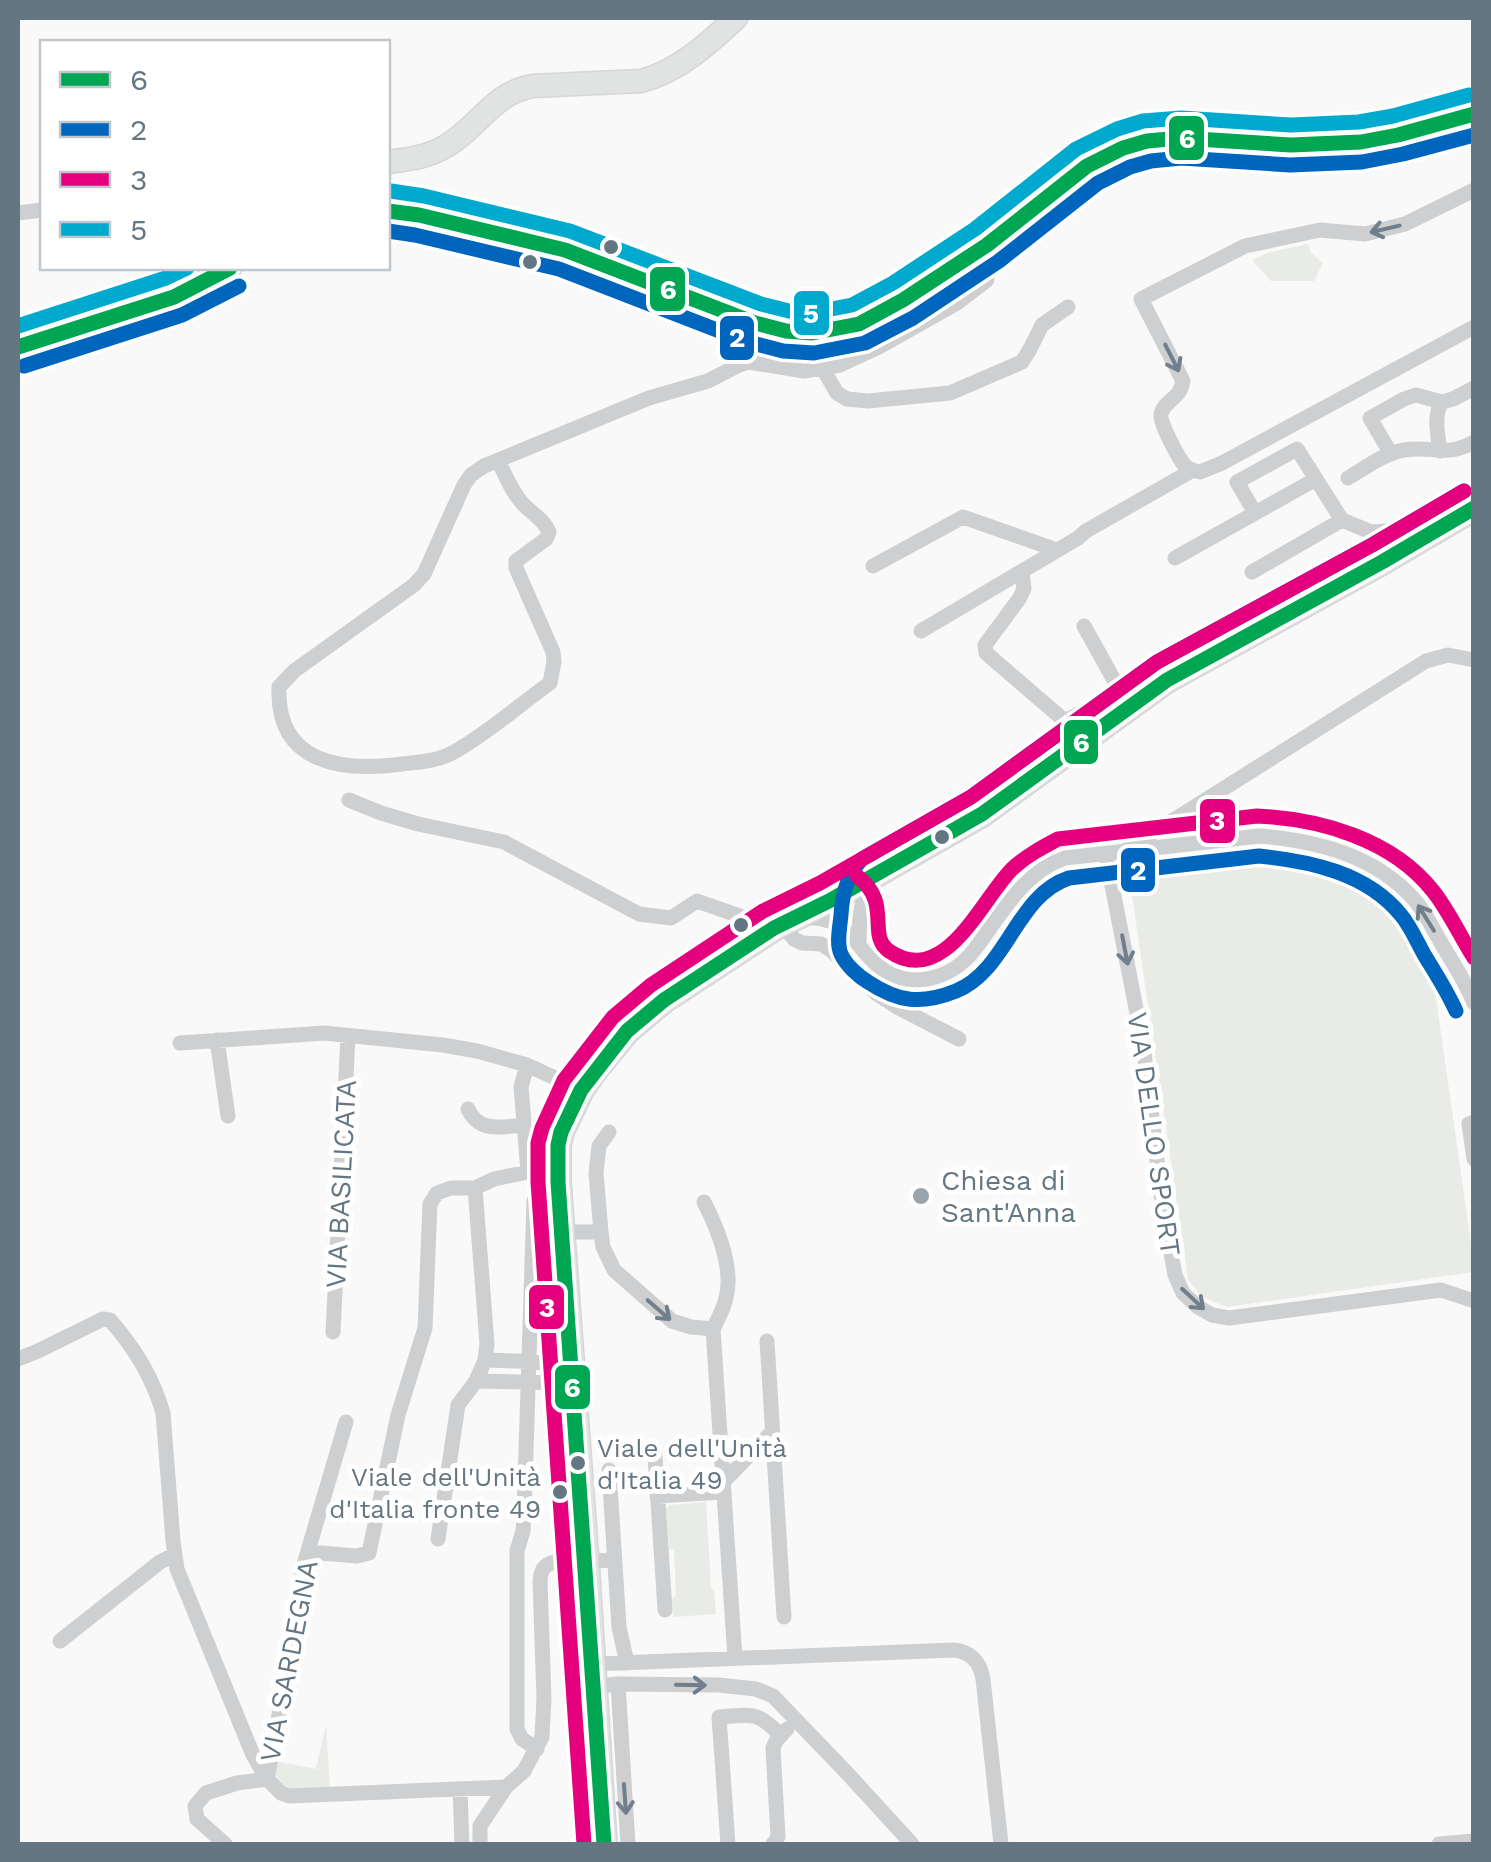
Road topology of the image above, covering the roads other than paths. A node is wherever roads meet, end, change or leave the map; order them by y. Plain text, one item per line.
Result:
1 (736, 18) edge
2 (1474, 114) edge
3 (390, 162) edge
4 (1474, 190) edge
5 (390, 211) edge
6 (987, 245) junction
7 (194, 272) edge
8 (1068, 307) dead end
9 (1474, 327) edge
10 (18, 347) edge
11 (823, 369) junction
12 (1474, 388) edge
13 (1442, 402) junction
14 (1474, 442) edge
15 (1440, 451) junction
16 (1391, 454) junction
17 (498, 460) junction
18 (1193, 470) junction
19 (1348, 478) dead end
20 (1316, 479) junction
21 (1474, 490) edge
22 (1474, 508) edge
23 (1255, 513) junction
24 (1342, 520) junction
25 (1058, 550) junction
26 (1175, 558) dead end
27 (874, 566) dead end
28 (1022, 572) junction
29 (1252, 572) dead end
30 (1084, 626) dead end
31 (921, 631) dead end
32 (1474, 660) edge
33 (1124, 698) junction
34 (349, 800) dead end
35 (1114, 853) junction
36 (843, 907) junction
37 (784, 923) junction
38 (859, 944) junction
39 (1474, 1003) edge
40 (348, 1036) junction
41 (960, 1039) dead end
42 (218, 1040) junction
43 (180, 1044) dead end
44 (527, 1065) junction
45 (582, 1090) junction
46 (468, 1109) dead end
47 (228, 1116) dead end
48 (1474, 1122) edge
49 (524, 1125) junction
50 (608, 1132) dead end
51 (1474, 1159) edge
52 (475, 1188) junction
53 (534, 1200) dead end
54 (704, 1202) dead end
55 (560, 1232) junction
56 (601, 1232) junction
57 (1474, 1301) edge
58 (713, 1329) junction
59 (333, 1332) dead end
60 (766, 1342) dead end
61 (18, 1358) edge
62 (486, 1360) junction
63 (528, 1362) junction
64 (572, 1373) junction
65 (476, 1382) junction
66 (529, 1383) junction
67 (346, 1422) dead end
68 (772, 1432) junction
69 (655, 1456) dead end
70 (608, 1470) dead end
71 (724, 1487) junction
72 (657, 1496) junction
73 (438, 1540) dead end
74 (309, 1552) junction
75 (174, 1555) junction
76 (615, 1560) junction
77 (586, 1561) junction
78 (665, 1610) dead end
79 (784, 1618) dead end
80 (60, 1641) dead end
81 (735, 1658) junction
82 (631, 1662) junction
83 (601, 1678) junction
84 (635, 1684) junction
85 (798, 1720) junction
86 (780, 1735) junction
87 (537, 1749) junction
88 (267, 1779) junction
89 (506, 1787) junction
90 (460, 1790) junction
91 (900, 1838) edge
92 (1474, 1841) edge
93 (224, 1844) edge
94 (462, 1844) edge
95 (480, 1844) edge
96 (604, 1844) edge
97 (628, 1844) edge
98 (728, 1844) edge
99 (773, 1844) edge
100 (912, 1844) edge
101 (1002, 1844) edge
102 (1439, 1844) edge

1 - 3 main road
2 - 6 main road
4 -> 18 street
5 - 6 main road
6 - 11 street
7 - 10 main road
8 - 11 street
9 - 18 street
11 - 17 street
12 - 13 street
13 - 15 street
13 - 16 street
14 - 15 street
15 - 16 street
16 - 19 street
17 - 17 street
18 - 25 street
20 - 23 street
20 - 23 street
20 - 24 street
21 - 24 street
22 - 33 main road
23 - 26 street
24 - 29 street
25 - 27 street
25 - 28 street
28 - 31 street
28 - 33 street
30 - 33 street
32 - 35 street
33 - 36 main road
34 - 37 street
35 - 38 street
39 -> 35 street
35 -> 57 street, VIA DELLO SPORT
36 - 37 main road
36 - 38 street
36 - 38 street
37 - 41 street
37 - 45 main road
40 - 42 street
40 - 44 street
40 - 59 street, VIA BASILICATA
42 - 43 street
42 - 47 street
44 - 45 street
44 - 49 street
45 - 55 main road
46 - 49 street
48 - 51 street
49 - 52 street
50 - 56 street
52 - 62 street
52 - 74 street
53 - 63 street
54 - 58 street
55 - 56 street
55 - 64 main road
56 -> 58 street
58 - 71 street
60 - 68 street
61 - 75 street
62 - 63 street
62 - 65 street
63 - 64 street
63 - 66 street
64 - 66 street
64 - 77 main road
65 - 66 street
65 - 73 street
66 - 87 street
67 - 74 street, VIA SARDEGNA
68 - 71 street
68 - 79 street
69 - 72 street
70 - 76 street
71 - 72 street
71 - 81 street
72 - 78 street
74 - 88 street, VIA SARDEGNA
75 - 80 street
75 - 88 street
76 - 77 street
76 - 82 street
77 - 83 main road
77 - 87 street
81 - 82 street
81 - 101 street
82 - 83 street
82 - 84 street
83 - 84 street
83 - 96 main road
83 -> 97 street
84 -> 85 street
85 - 86 street
85 - 91 street
86 - 98 street
86 - 99 street
87 - 89 street
88 - 90 street, VIA SARDEGNA
88 - 93 street
89 - 90 street, VIA SARDEGNA
89 - 95 street
90 - 94 street
91 - 100 street
92 - 102 street

